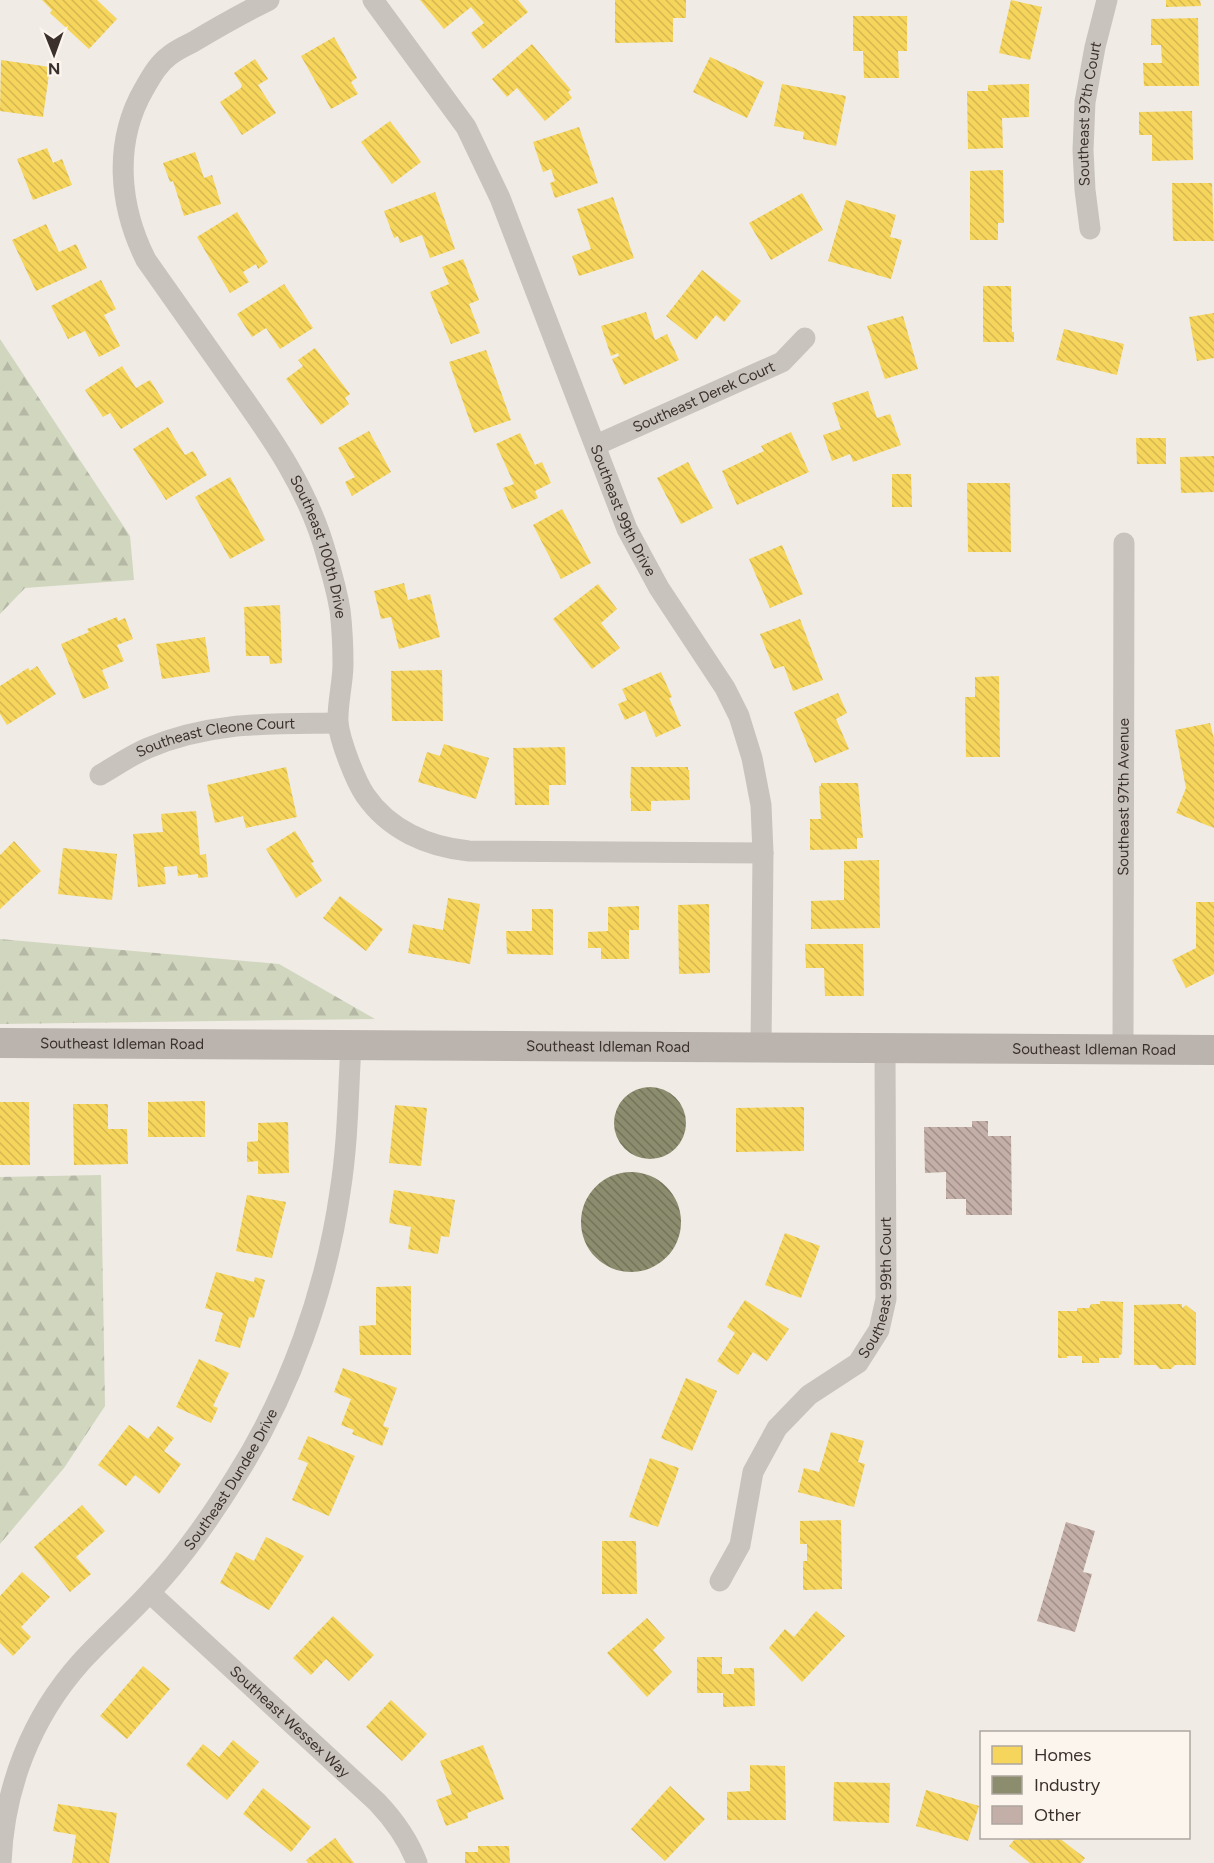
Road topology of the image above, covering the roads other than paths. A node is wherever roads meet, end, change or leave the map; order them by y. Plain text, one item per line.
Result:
1 (269, 0) edge
2 (373, 0) edge
3 (1107, 0) edge
4 (1090, 229) dead end
5 (806, 338) dead end
6 (596, 444) junction
7 (1124, 543) dead end
8 (338, 723) junction
9 (100, 775) dead end
10 (763, 853) junction
11 (0, 1043) edge
12 (351, 1045) junction
13 (761, 1047) junction
14 (885, 1049) junction
15 (1123, 1049) junction
16 (1214, 1050) edge
17 (720, 1581) dead end
18 (150, 1593) junction
19 (1, 1863) edge
20 (417, 1863) edge

1 - 8 street, Southeast 100th Drive
2 - 6 street, Southeast 99th Drive
3 - 4 street, Southeast 97th Court
5 - 6 street, Southeast Derek Court
6 - 10 street, Southeast 99th Drive
7 - 15 street, Southeast 97th Avenue
8 - 9 street, Southeast Cleone Court
8 - 10 street, Southeast 100th Drive
10 - 13 street, Southeast 99th Drive
11 - 12 main road, Southeast Idleman Road
12 - 13 main road, Southeast Idleman Road
12 - 18 street, Southeast Dundee Drive
13 - 14 main road, Southeast Idleman Road
14 - 15 main road, Southeast Idleman Road
14 - 17 street, Southeast 99th Court
15 - 16 main road, Southeast Idleman Road
18 - 19 street, Southeast Dundee Drive
18 - 20 street, Southeast Wessex Way

